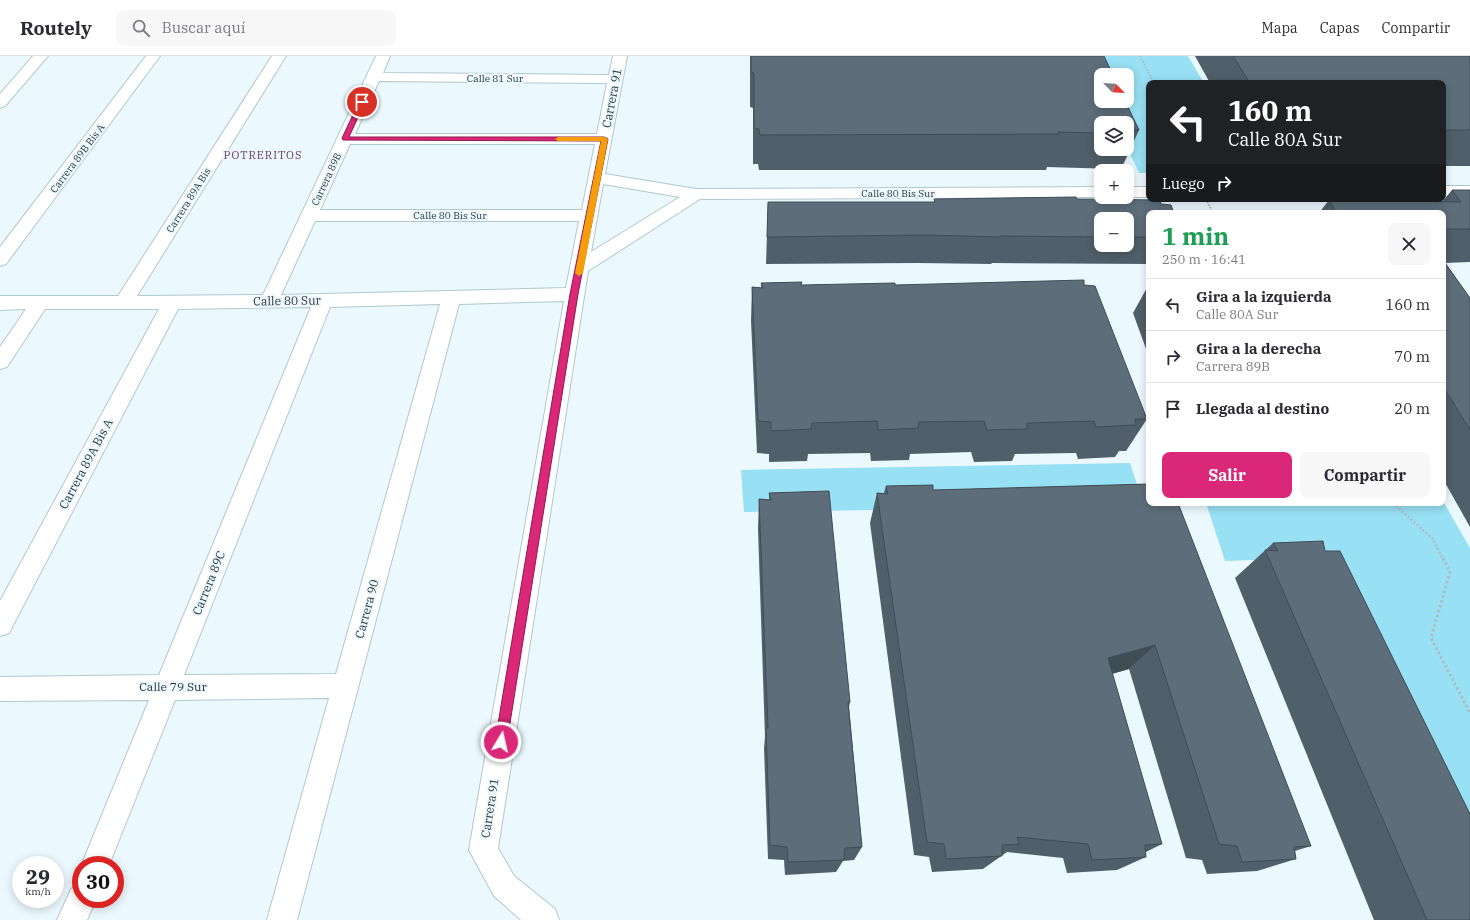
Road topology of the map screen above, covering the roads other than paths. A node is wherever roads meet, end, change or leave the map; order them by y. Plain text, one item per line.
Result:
1 (41, 56) edge
2 (154, 56) edge
3 (279, 56) edge
4 (383, 56) edge
5 (620, 56) edge
6 (374, 77) junction
7 (616, 79) junction
8 (0, 82) edge
9 (19, 82) junction
10 (0, 103) edge
11 (345, 138) junction
12 (604, 139) junction
13 (597, 178) junction
14 (1446, 191) edge
15 (1470, 191) edge
16 (1065, 192) junction
17 (1094, 192) edge
18 (1134, 192) edge
19 (1146, 192) edge
20 (696, 194) junction
21 (1071, 211) edge
22 (309, 215) junction
23 (590, 216) junction
24 (0, 260) edge
25 (580, 267) junction
26 (574, 294) junction
27 (451, 298) junction
28 (323, 301) junction
29 (172, 302) junction
30 (269, 302) junction
31 (0, 303) edge
32 (40, 303) junction
33 (123, 303) junction
34 (0, 362) edge
35 (0, 625) edge
36 (346, 686) junction
37 (0, 688) edge
38 (166, 688) junction
39 (99, 856) edge
40 (77, 908) edge
41 (72, 920) edge
42 (282, 920) edge
43 (544, 920) edge

1 - 9 street
2 - 24 street, Carrera 89B Bis A
3 - 33 street, Carrera 89A Bis
4 - 6 street, Carrera 89B
5 - 7 street, Carrera 91
6 - 7 street, Calle 81 Sur
6 - 11 street, Carrera 89B
7 - 12 street, Carrera 91
8 - 9 street
9 - 10 street
11 - 12 street
11 - 22 street, Carrera 89B
12 - 13 street, Carrera 91
13 - 20 street, Calle 80 Bis Sur
13 - 23 street, Carrera 91
14 - 15 street
16 - 17 street, Calle 80 Bis Sur
16 - 20 street, Calle 80 Bis Sur
16 - 21 street
18 - 19 street
20 - 25 street
22 - 23 street, Calle 80 Bis Sur
22 - 30 street, Carrera 89B
23 - 25 street, Carrera 91
25 - 26 street, Carrera 91
26 - 27 street, Calle 80 Sur
26 - 43 street, Carrera 91
27 - 28 street, Calle 80 Sur
27 - 36 street, Carrera 90
28 - 30 street, Calle 80 Sur
28 - 38 street, Carrera 89C
29 - 30 street, Calle 80 Sur
29 - 33 street, Calle 80 Sur
29 - 35 street, Carrera 89A Bis A
31 - 32 street, Calle 80 Sur
32 - 33 street, Calle 80 Sur
32 - 34 street
36 - 38 street, Calle 79 Sur
36 - 42 street, Carrera 90
37 - 38 street, Calle 79 Sur
38 - 39 street, Carrera 89C
40 - 41 street

